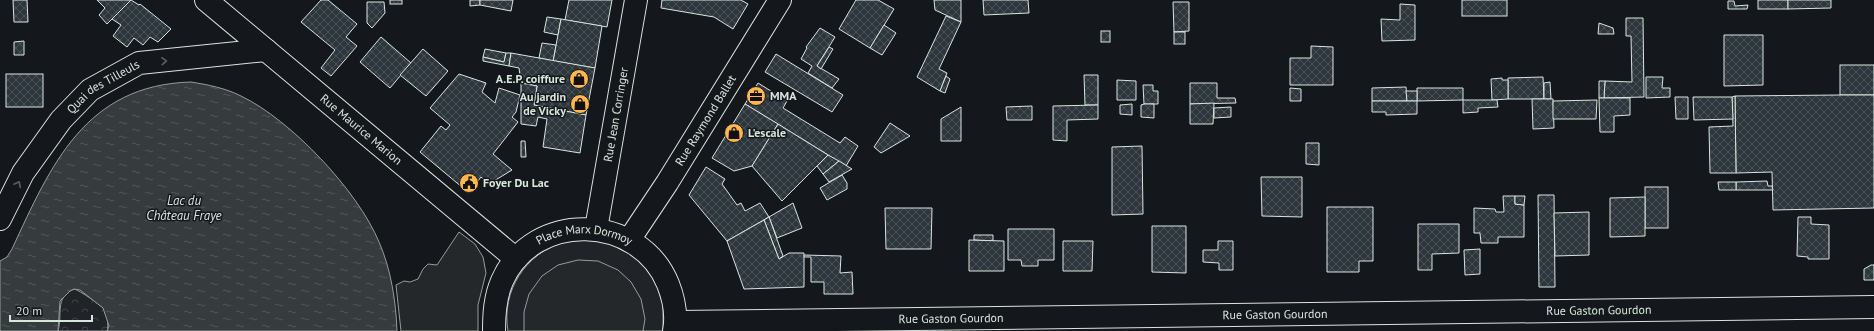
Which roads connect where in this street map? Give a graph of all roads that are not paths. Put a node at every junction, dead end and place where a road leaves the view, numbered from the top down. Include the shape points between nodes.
1 (206, 0) edge
2 (636, 0) edge
3 (780, 0) edge
4 (266, 50) junction
5 (0, 219) edge
6 (596, 229) junction
7 (629, 240) junction
8 (516, 259) junction
9 (1874, 307) edge
10 (675, 326) edge
11 (494, 331) edge

1 - 4 street, Rue Maurice Marion
2 - 6 street, Rue Jean Corringer
3 - 7 street, Rue Raymond Ballet
5 -> 4 street, Quai des Tilleuls via 23,173 61,120 90,90 139,63
4 - 8 street, Rue Maurice Marion
6 - 7 street, Place Marx Dormoy
6 - 8 street, Place Marx Dormoy via 567,230 539,240
7 - 10 street, Place Marx Dormoy via 649,254 664,274 673,297
8 - 11 street, Place Marx Dormoy via 502,280 494,308
9 - 10 street, Rue Gaston Gourdon

